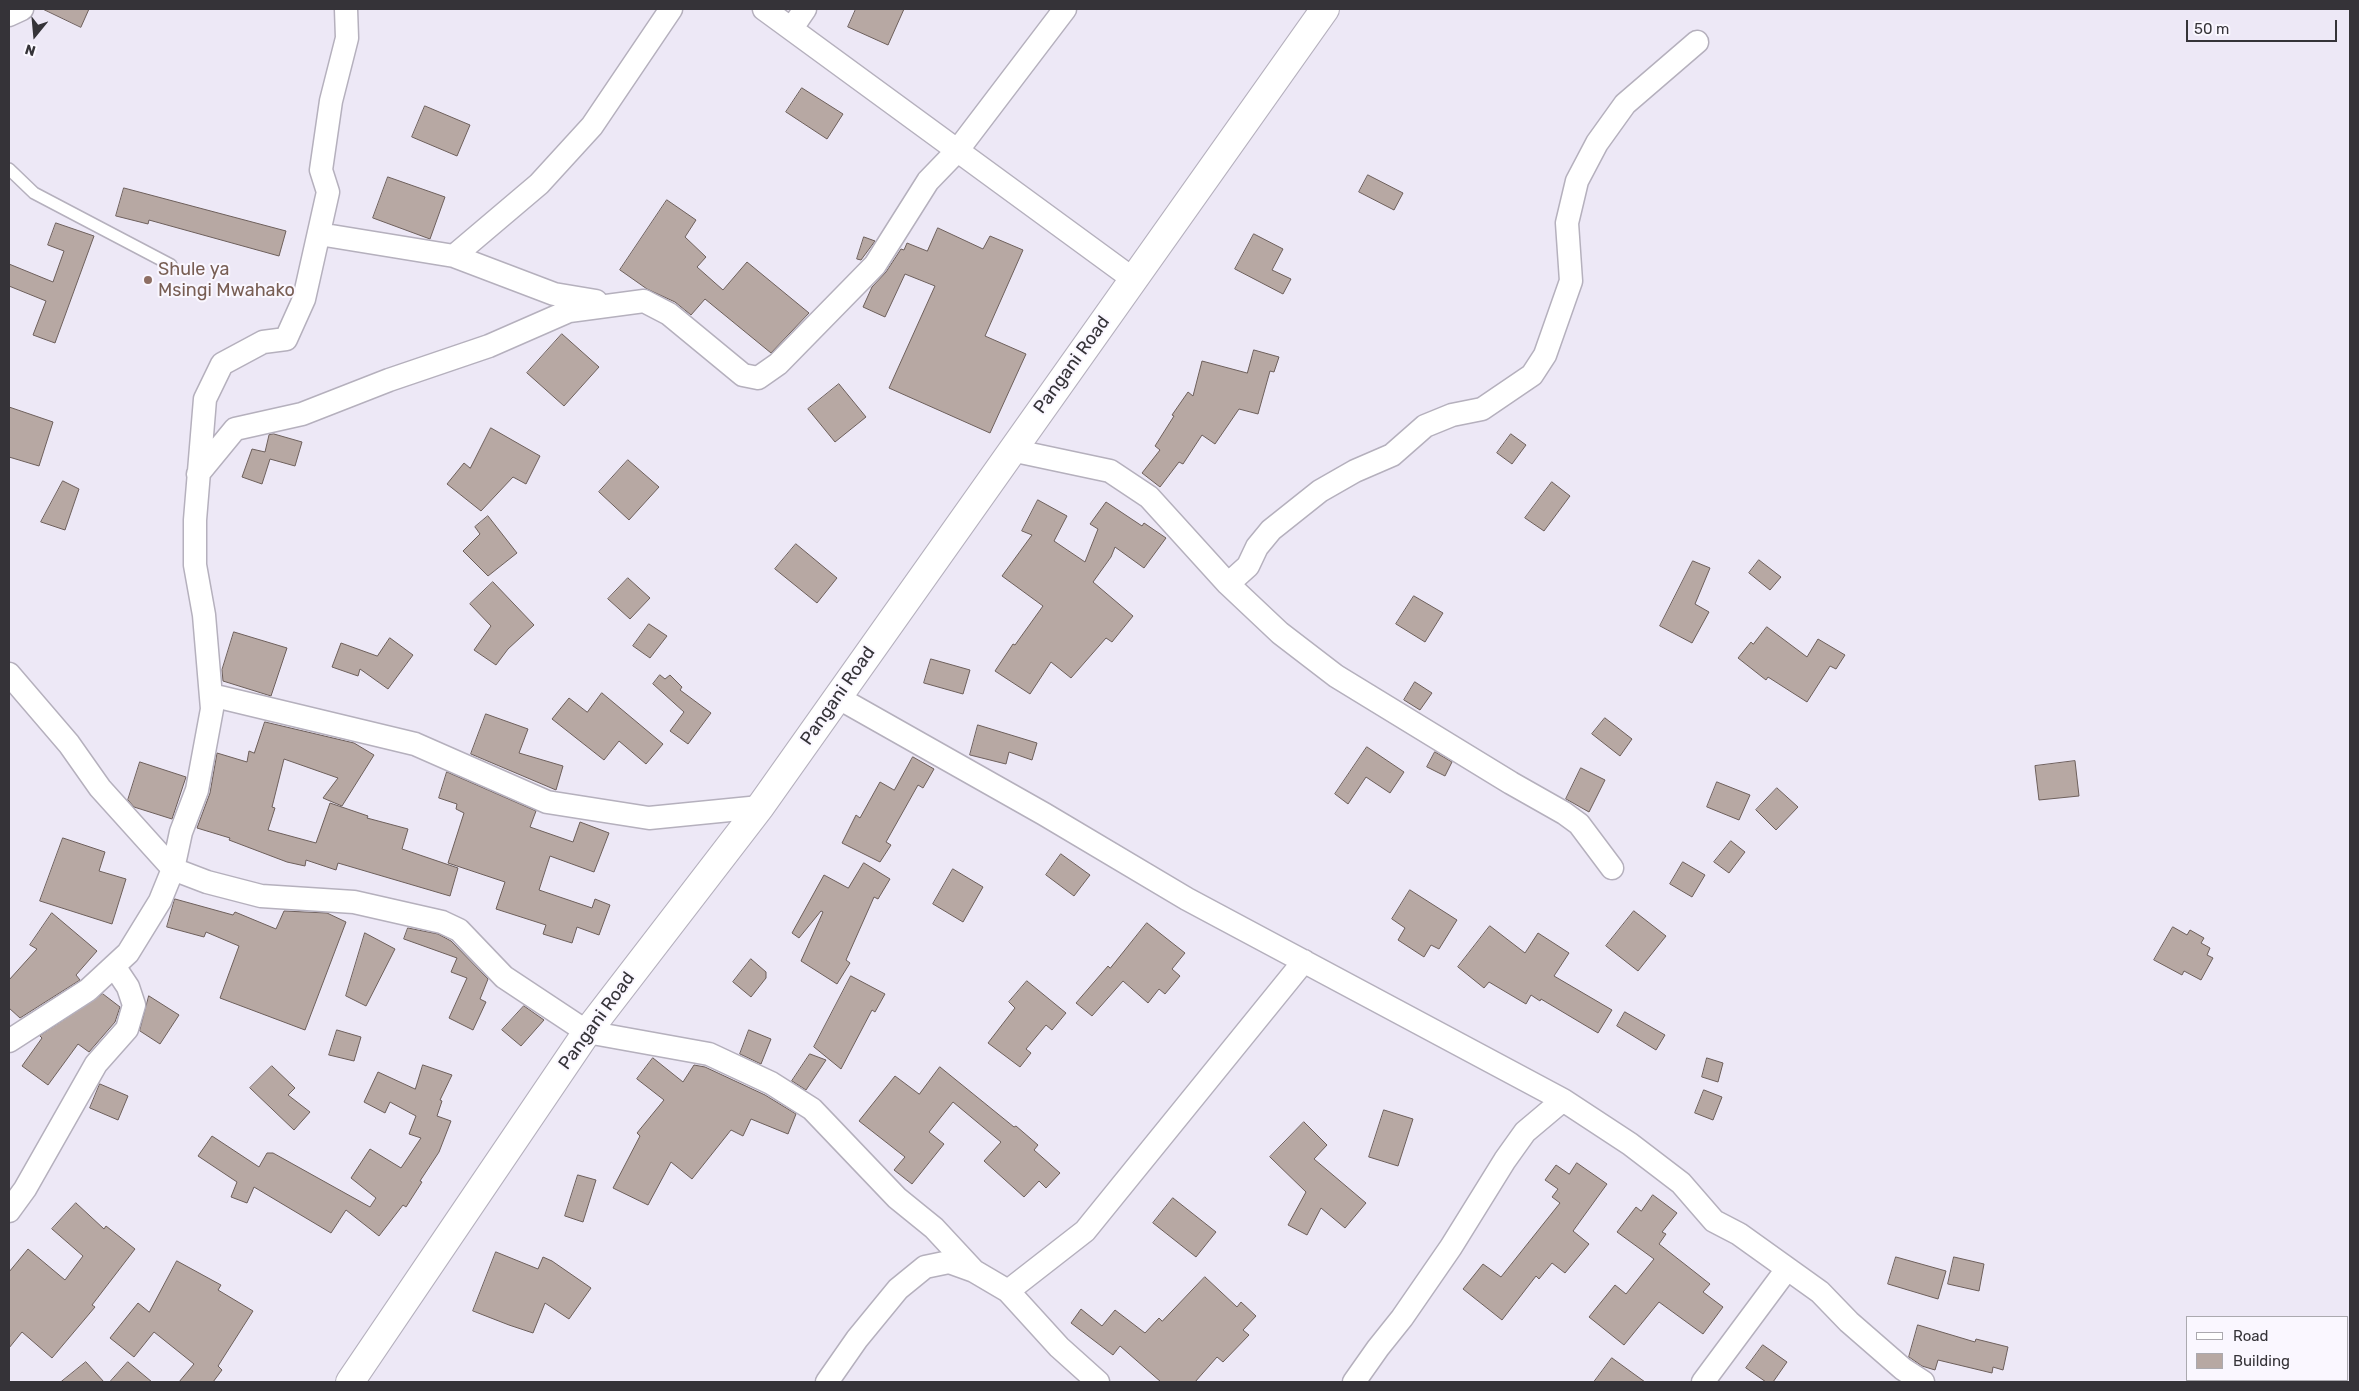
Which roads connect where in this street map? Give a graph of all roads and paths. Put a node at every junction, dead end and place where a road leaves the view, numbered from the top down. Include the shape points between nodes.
1 (22, 9) edge
2 (346, 9) edge
3 (671, 9) edge
4 (764, 9) edge
5 (805, 9) edge
6 (1064, 9) edge
7 (1325, 9) edge
8 (9, 15) edge
9 (792, 28) junction
10 (1697, 42) dead end
11 (957, 151) junction
12 (9, 169) edge
13 (319, 234) junction
14 (454, 256) junction
15 (170, 265) dead end
16 (1133, 280) junction
17 (612, 304) junction
18 (1012, 450) junction
19 (198, 474) junction
20 (1228, 584) junction
21 (9, 674) edge
22 (211, 695) junction
23 (837, 697) junction
24 (760, 807) junction
25 (1612, 868) dead end
26 (173, 869) junction
27 (1304, 961) junction
28 (114, 966) junction
29 (587, 1032) junction
30 (9, 1041) edge
31 (1564, 1100) junction
32 (9, 1211) edge
33 (1787, 1269) junction
34 (974, 1271) junction
35 (1008, 1290) junction
36 (350, 1382) edge
37 (827, 1382) edge
38 (1098, 1382) edge
39 (1354, 1382) edge
40 (1702, 1382) edge
41 (1923, 1382) edge

1 - 8 street
2 - 13 street via 347,38 331,101 321,170 328,192
3 - 14 street via 592,126 539,184
4 - 9 street
5 - 9 street
6 - 11 street
7 - 16 main road, Pangani Road
9 - 11 street
10 - 20 street via 1624,104 1597,143 1577,181 1567,223 1571,281 1544,355 1532,375 1482,408 1425,426 1392,455 1320,491 1271,530 1257,547 1248,566
11 - 16 street
11 - 17 street via 928,181 875,265 778,364 758,378 743,375 669,314 644,301
12 - 15 lane via 34,193
13 - 14 street
13 - 19 street via 304,299 286,339 263,342 222,364 205,399
14 - 17 street via 554,294
16 - 18 main road, Pangani Road
17 - 19 street via 569,311 489,346 302,414 235,429
18 - 20 street via 1110,471 1149,497
18 - 23 main road, Pangani Road
19 - 22 street via 195,565 204,615
20 - 25 street via 1280,634 1336,676 1579,824
21 - 26 street via 70,744 100,788
22 - 24 street via 415,744 547,802 648,818
22 - 26 street via 212,709 197,790
23 - 24 main road, Pangani Road
23 - 27 street via 1187,899
24 - 29 main road, Pangani Road
26 - 28 street via 145,926 128,953
26 - 29 street via 261,896 354,902 442,922 459,930 504,977
27 - 31 street
27 - 35 street via 1085,1231
28 - 30 street via 88,990
28 - 32 street via 128,987 134,1005 127,1029 96,1064 25,1189
29 - 34 street via 709,1054 771,1083 812,1110 897,1198 934,1228
29 - 36 main road, Pangani Road
31 - 33 street via 1681,1183 1714,1221 1739,1234
31 - 39 street via 1525,1132 1451,1247
33 - 40 street
33 - 41 street via 1820,1292 1849,1322
34 - 35 street
34 - 37 street via 949,1262 925,1267 898,1290 857,1338
35 - 38 street via 1058,1347

